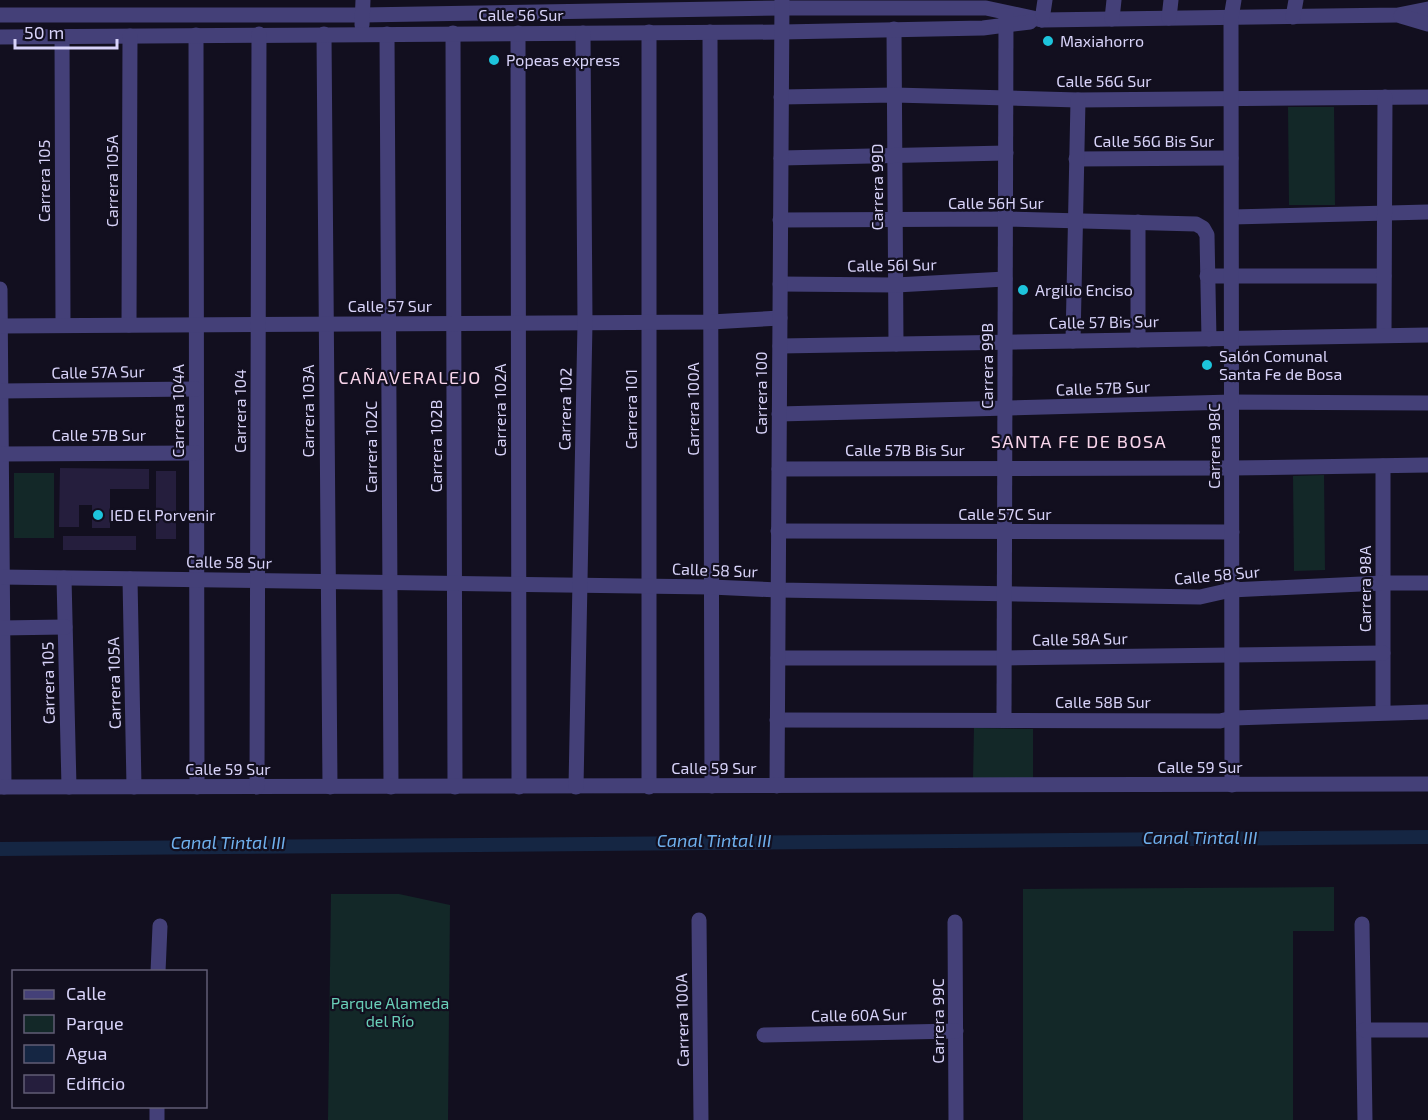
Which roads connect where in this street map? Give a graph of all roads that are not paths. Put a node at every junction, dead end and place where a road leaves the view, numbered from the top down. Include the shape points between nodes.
1 (1045, 0) edge
2 (1114, 0) edge
3 (1171, 0) edge
4 (1234, 0) edge
5 (1296, 0) edge
6 (1364, 0) edge
7 (782, 4) edge
8 (987, 4) edge
9 (363, 7) edge
10 (1428, 9) edge
11 (0, 15) edge
12 (1398, 15) junction
13 (1361, 16) junction
14 (1293, 17) junction
15 (1168, 18) junction
16 (1231, 18) junction
17 (1006, 19) junction
18 (1112, 19) junction
19 (1042, 20) junction
20 (1428, 24) edge
21 (983, 28) junction
22 (894, 29) junction
23 (649, 32) junction
24 (710, 32) junction
25 (782, 32) junction
26 (453, 33) junction
27 (518, 33) junction
28 (583, 33) junction
29 (259, 34) junction
30 (324, 34) junction
31 (361, 34) junction
32 (387, 34) junction
33 (196, 35) junction
34 (130, 36) junction
35 (62, 37) junction
36 (0, 38) edge
37 (894, 95) junction
38 (781, 97) junction
39 (1385, 97) junction
40 (1428, 97) edge
41 (1231, 98) junction
42 (1006, 99) junction
43 (1078, 100) junction
44 (1006, 153) junction
45 (895, 155) junction
46 (781, 158) junction
47 (1231, 158) junction
48 (1076, 159) junction
49 (1384, 212) junction
50 (1428, 212) edge
51 (1232, 217) junction
52 (1005, 219) junction
53 (780, 220) junction
54 (895, 221) junction
55 (1074, 222) junction
56 (1138, 222) junction
57 (1232, 274) junction
58 (1207, 276) junction
59 (1384, 276) junction
60 (1005, 279) junction
61 (780, 284) junction
62 (896, 285) junction
63 (0, 288) edge
64 (780, 318) junction
65 (649, 322) junction
66 (711, 322) junction
67 (453, 323) junction
68 (518, 323) junction
69 (585, 323) junction
70 (258, 324) junction
71 (326, 324) junction
72 (388, 324) junction
73 (129, 325) junction
74 (196, 325) junction
75 (0, 326) edge
76 (63, 326) junction
77 (1384, 335) junction
78 (1428, 335) edge
79 (1232, 338) junction
80 (1209, 339) junction
81 (1138, 340) junction
82 (1073, 341) junction
83 (1005, 342) junction
84 (896, 344) junction
85 (780, 346) junction
86 (196, 389) junction
87 (1, 391) edge
88 (1232, 402) junction
89 (1428, 403) edge
90 (1005, 410) junction
91 (779, 414) junction
92 (196, 453) junction
93 (2, 454) junction
94 (1428, 465) edge
95 (1383, 466) junction
96 (1005, 468) junction
97 (1232, 468) junction
98 (779, 469) junction
99 (778, 531) junction
100 (1004, 532) junction
101 (1232, 532) junction
102 (1, 577) edge
103 (64, 578) junction
104 (130, 579) junction
105 (196, 580) junction
106 (258, 580) junction
107 (328, 581) junction
108 (390, 582) junction
109 (454, 583) junction
110 (1383, 583) junction
111 (519, 584) junction
112 (1428, 584) edge
113 (580, 585) junction
114 (649, 586) junction
115 (711, 586) junction
116 (778, 590) junction
117 (1231, 590) junction
118 (1004, 595) junction
119 (65, 627) junction
120 (2, 628) edge
121 (1383, 653) junction
122 (1233, 654) junction
123 (778, 658) junction
124 (1004, 658) junction
125 (1383, 712) junction
126 (1428, 712) edge
127 (1233, 718) junction
128 (777, 720) junction
129 (1004, 720) junction
130 (1428, 784) edge
131 (1232, 785) junction
132 (712, 786) junction
133 (777, 786) junction
134 (2, 787) edge
135 (69, 787) junction
136 (134, 787) junction
137 (197, 787) junction
138 (257, 787) junction
139 (330, 787) junction
140 (391, 787) junction
141 (455, 787) junction
142 (519, 787) junction
143 (576, 787) junction
144 (649, 787) junction
145 (699, 920) dead end
146 (955, 922) dead end
147 (1362, 924) dead end
148 (160, 926) dead end
149 (158, 970) edge
150 (1364, 1030) junction
151 (1428, 1030) edge
152 (956, 1031) junction
153 (764, 1035) dead end
154 (701, 1120) edge
155 (956, 1120) edge
156 (1365, 1120) edge

1 - 19 street
2 - 18 street
3 - 15 street
4 - 16 street, Carrera 98C
5 - 14 street
6 - 13 street
7 - 8 street, Calle 56 Sur
7 - 9 street, Calle 56 Sur
7 - 25 street, Carrera 100
8 - 17 street, Calle 56 Sur
8 - 21 street
9 - 11 street, Calle 56 Sur
9 - 31 street
10 - 12 street
12 - 13 street, Calle 56 Sur
12 - 20 street
13 - 14 street, Calle 56 Sur
14 - 16 street, Calle 56 Sur
15 - 16 street, Calle 56 Sur
15 - 18 street, Calle 56 Sur
16 - 41 street, Carrera 98C
17 - 19 street, Calle 56 Sur
17 - 21 street, Calle 56 Sur
17 - 42 street, Carrera 99B
18 - 19 street, Calle 56 Sur
21 - 22 street, Calle 56 Sur
22 - 25 street, Calle 56 Sur
22 - 37 street, Carrera 99D
23 - 24 street, Calle 56 Sur
23 - 28 street, Calle 56 Sur
23 - 65 street, Carrera 101
24 - 25 street, Calle 56 Sur
24 - 66 street, Carrera 100A
25 - 38 street, Carrera 100
26 - 27 street, Calle 56 Sur
26 - 32 street, Calle 56 Sur
26 - 67 street, Carrera 102B
27 - 28 street, Calle 56 Sur
27 - 68 street, Carrera 102A
28 - 69 street, Carrera 102
29 - 30 street, Calle 56 Sur
29 - 33 street, Calle 56 Sur
29 - 70 street, Carrera 104
30 - 31 street, Calle 56 Sur
30 - 71 street, Carrera 103A
31 - 32 street, Calle 56 Sur
32 - 72 street, Carrera 102C
33 - 34 street, Calle 56 Sur
33 - 74 street, Carrera 104A
34 - 35 street, Calle 56 Sur
34 - 73 street, Carrera 105A
35 - 36 street, Calle 56 Sur
35 - 76 street, Carrera 105
37 - 38 street, Calle 56G Sur
37 - 42 street, Calle 56G Sur
37 - 45 street, Carrera 99D
38 - 46 street, Carrera 100
39 - 40 street, Calle 56G Sur
39 - 41 street, Calle 56G Sur
39 - 49 street
41 - 43 street, Calle 56G Sur
41 - 47 street, Carrera 98C
42 - 43 street, Calle 56G Sur
42 - 44 street, Carrera 99B
43 - 48 street
44 - 45 street
44 - 52 street, Carrera 99B
45 - 46 street
45 - 54 street, Carrera 99D
46 - 53 street, Carrera 100
47 - 48 street, Calle 56G Bis Sur
47 - 51 street, Carrera 98C
48 - 55 street
49 - 50 street
49 - 51 street
49 - 59 street
51 - 57 street, Carrera 98C
52 - 54 street, Calle 56H Sur
52 - 55 street, Calle 56H Sur
52 - 60 street, Carrera 99B
53 - 54 street, Calle 56H Sur
53 - 61 street, Carrera 100
54 - 62 street, Carrera 99D
55 - 56 street, Calle 56H Sur
55 - 82 street
56 - 58 street, Calle 56H Sur via 1196,224 1203,228 1207,235
56 - 81 street
57 - 58 street
57 - 59 street
57 - 79 street, Carrera 98C
58 - 80 street
59 - 77 street
60 - 62 street, Calle 56I Sur
60 - 83 street, Carrera 99B
61 - 62 street, Calle 56I Sur
61 - 64 street, Carrera 100
62 - 84 street, Carrera 99D
63 - 75 street
64 - 66 street, Calle 57 Sur
64 - 85 street, Carrera 100
65 - 66 street, Calle 57 Sur
65 - 69 street, Calle 57 Sur
65 - 114 street, Carrera 101
66 - 115 street, Carrera 100A
67 - 68 street, Calle 57 Sur
67 - 72 street, Calle 57 Sur
67 - 109 street, Carrera 102B
68 - 69 street, Calle 57 Sur
68 - 111 street, Carrera 102A
69 - 113 street, Carrera 102
70 - 71 street, Calle 57 Sur
70 - 74 street, Calle 57 Sur
70 - 106 street, Carrera 104
71 - 72 street, Calle 57 Sur
71 - 107 street, Carrera 103A
72 - 108 street, Carrera 102C
73 - 74 street, Calle 57 Sur
73 - 76 street, Calle 57 Sur
74 - 86 street, Carrera 104A
75 - 76 street, Calle 57 Sur
75 - 87 street
77 - 78 street, Calle 57 Bis Sur
77 - 79 street, Calle 57 Bis Sur
79 - 80 street, Calle 57 Bis Sur
79 - 88 street, Carrera 98C
80 - 81 street, Calle 57 Bis Sur
81 - 82 street, Calle 57 Bis Sur
82 - 83 street, Calle 57 Bis Sur
83 - 84 street, Calle 57 Bis Sur
83 - 90 street, Carrera 99B
84 - 85 street, Calle 57 Bis Sur
85 - 91 street, Carrera 100
86 - 87 street, Calle 57A Sur
86 - 92 street, Carrera 104A
87 - 93 street
88 - 89 street, Calle 57B Sur
88 - 90 street, Calle 57B Sur
88 - 97 street, Carrera 98C
90 - 91 street, Calle 57B Sur
90 - 96 street, Carrera 99B
91 - 98 street, Carrera 100
92 - 93 street, Calle 57B Sur
92 - 105 street, Carrera 104A
93 - 102 street
94 - 95 street, Calle 57B Bis Sur
95 - 97 street, Calle 57B Bis Sur
95 - 110 street, Carrera 98A
96 - 97 street, Calle 57B Bis Sur
96 - 98 street, Calle 57B Bis Sur
96 - 100 street, Carrera 99B
97 - 101 street, Carrera 98C
98 - 99 street, Carrera 100
99 - 100 street, Calle 57C Sur
99 - 116 street, Carrera 100
100 - 101 street, Calle 57C Sur
100 - 118 street, Carrera 99B
101 - 117 street, Carrera 98C
102 - 103 street, Calle 58 Sur
102 - 120 street
103 - 104 street, Calle 58 Sur
103 - 119 street, Carrera 105
104 - 105 street, Calle 58 Sur
104 - 136 street, Carrera 105A
105 - 106 street, Calle 58 Sur
105 - 137 street, Carrera 104A
106 - 107 street, Calle 58 Sur
106 - 138 street, Carrera 104
107 - 108 street, Calle 58 Sur
107 - 139 street, Carrera 103A
108 - 109 street, Calle 58 Sur
108 - 140 street, Carrera 102C
109 - 111 street, Calle 58 Sur
109 - 141 street, Carrera 102B
110 - 112 street, Calle 58 Sur
110 - 117 street, Calle 58 Sur
110 - 121 street, Carrera 98A
111 - 113 street, Calle 58 Sur
111 - 142 street, Carrera 102A
113 - 114 street, Calle 58 Sur
113 - 143 street, Carrera 102
114 - 115 street, Calle 58 Sur
114 - 144 street, Carrera 101
115 - 116 street, Calle 58 Sur
115 - 132 street, Carrera 100A
116 - 118 street, Calle 58 Sur
116 - 123 street, Carrera 100
117 - 118 street, Calle 58 Sur via 1200,597
117 - 122 street, Carrera 98C
118 - 124 street, Carrera 99B
119 - 120 street
119 - 135 street, Carrera 105
120 - 134 street
121 - 122 street, Calle 58A Sur
121 - 125 street, Carrera 98A
122 - 124 street, Calle 58A Sur
122 - 127 street, Carrera 98C
123 - 124 street, Calle 58A Sur
123 - 128 street, Carrera 100
124 - 129 street, Carrera 99B
125 - 126 street, Calle 58B Sur
125 - 127 street, Calle 58B Sur
127 - 129 street, Calle 58B Sur
127 - 131 street, Carrera 98C
128 - 129 street, Calle 58B Sur
128 - 133 street, Carrera 100
130 - 131 street, Calle 59 Sur
131 - 133 street, Calle 59 Sur
132 - 133 street, Calle 59 Sur
132 - 144 street, Calle 59 Sur
134 - 135 street, Calle 59 Sur
135 - 136 street, Calle 59 Sur
136 - 137 street, Calle 59 Sur
137 - 138 street, Calle 59 Sur
138 - 139 street, Calle 59 Sur
139 - 140 street, Calle 59 Sur
140 - 141 street, Calle 59 Sur
141 - 142 street, Calle 59 Sur
142 - 143 street, Calle 59 Sur
143 - 144 street, Calle 59 Sur
145 - 154 street, Carrera 100A
146 - 152 street, Carrera 99C
147 - 150 street
148 - 149 street
150 - 151 street
150 - 156 street
152 - 153 street, Calle 60A Sur
152 - 155 street, Carrera 99C

